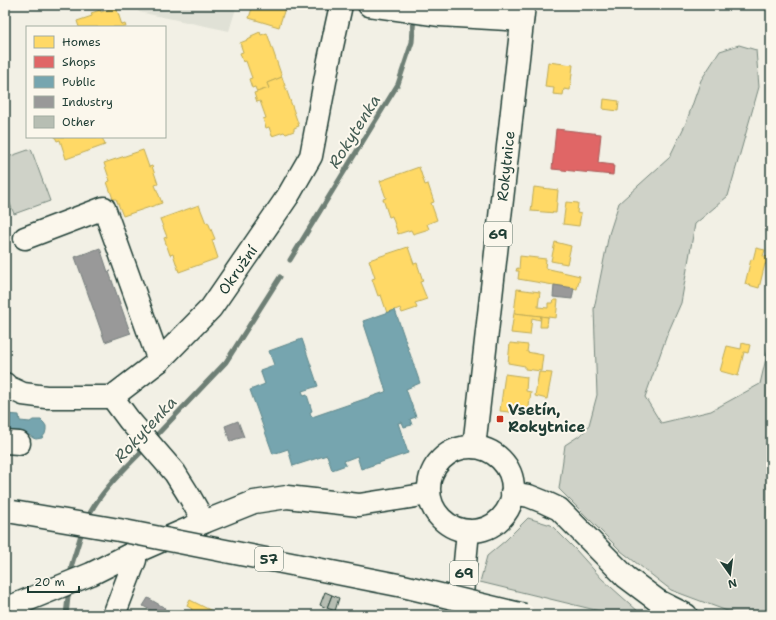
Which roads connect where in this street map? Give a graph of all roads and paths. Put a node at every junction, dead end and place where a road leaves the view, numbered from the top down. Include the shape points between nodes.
1 (341, 5) edge
2 (369, 5) edge
3 (523, 12) edge
4 (25, 238) dead end
5 (159, 361) junction
6 (5, 384) edge
7 (112, 397) junction
8 (474, 447) junction
9 (512, 493) junction
10 (429, 494) junction
11 (9, 511) edge
12 (204, 522) junction
13 (468, 530) junction
14 (133, 553) junction
15 (5, 609) edge
16 (114, 615) edge
17 (460, 615) edge
18 (525, 615) edge
19 (686, 615) edge

1 - 5 main road, Okružní via 311,156 256,244 211,308
2 - 3 main road via 440,15
3 - 8 main road, Rokytnice / 69
4 - 5 main road via 104,208
5 - 7 main road, Okružní
6 - 7 main road via 23,394 46,397
7 - 12 main road via 175,473
8 - 9 main road via 487,450 504,463 513,486
8 - 10 main road via 458,449 441,459 431,475
9 - 13 main road via 510,504 497,521 478,530
9 - 19 main road via 529,496 559,509 626,576 658,601
10 - 12 main road via 359,505 287,498 254,502
10 - 13 main road via 431,503 442,519 458,529
11 - 18 main road, 57, bridge via 403,586
12 - 14 main road
13 - 17 main road, 69
14 - 15 main road via 91,574
14 - 16 main road via 135,560

